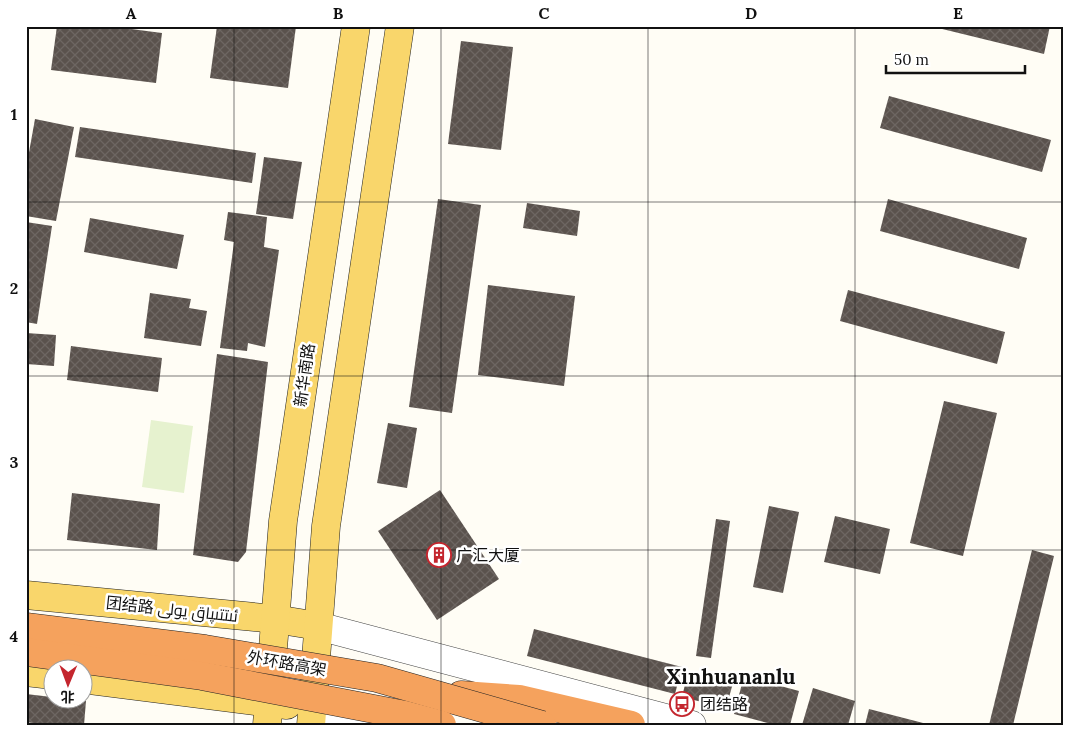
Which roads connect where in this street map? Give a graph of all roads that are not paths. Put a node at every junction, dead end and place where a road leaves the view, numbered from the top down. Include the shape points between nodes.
1 (356, 26) edge
2 (400, 26) edge
3 (336, 159) junction
4 (379, 166) junction
5 (26, 595) edge
6 (275, 619) junction
7 (318, 626) junction
8 (26, 627) edge
9 (26, 652) edge
10 (26, 672) edge
11 (42, 674) edge
12 (92, 681) edge
13 (430, 693) junction
14 (268, 713) edge
15 (311, 718) edge
16 (370, 725) edge
17 (442, 725) edge
18 (542, 725) edge
19 (631, 725) edge
20 (692, 725) edge

1 - 3 main road, 新华南路
2 - 4 main road
3 - 4 main road
3 - 6 main road, 新华南路 via 283,521
4 - 7 main road via 326,526
5 - 6 main road, 团结路 ئىتتىپاق يولى
6 - 7 main road, 团结路 ئىتتىپاق يولى
6 - 14 main road, 新华南路
7 - 15 main road
7 - 20 street
8 - 13 highway, 外环路高架, bridge via 215,651 377,678
9 - 17 highway, 外环路高架, bridge via 202,676
10 - 11 main road
12 - 14 main road
13 - 18 highway, 外环路高架, bridge
13 - 19 highway, bridge via 519,699
14 - 15 main road
15 - 16 street

